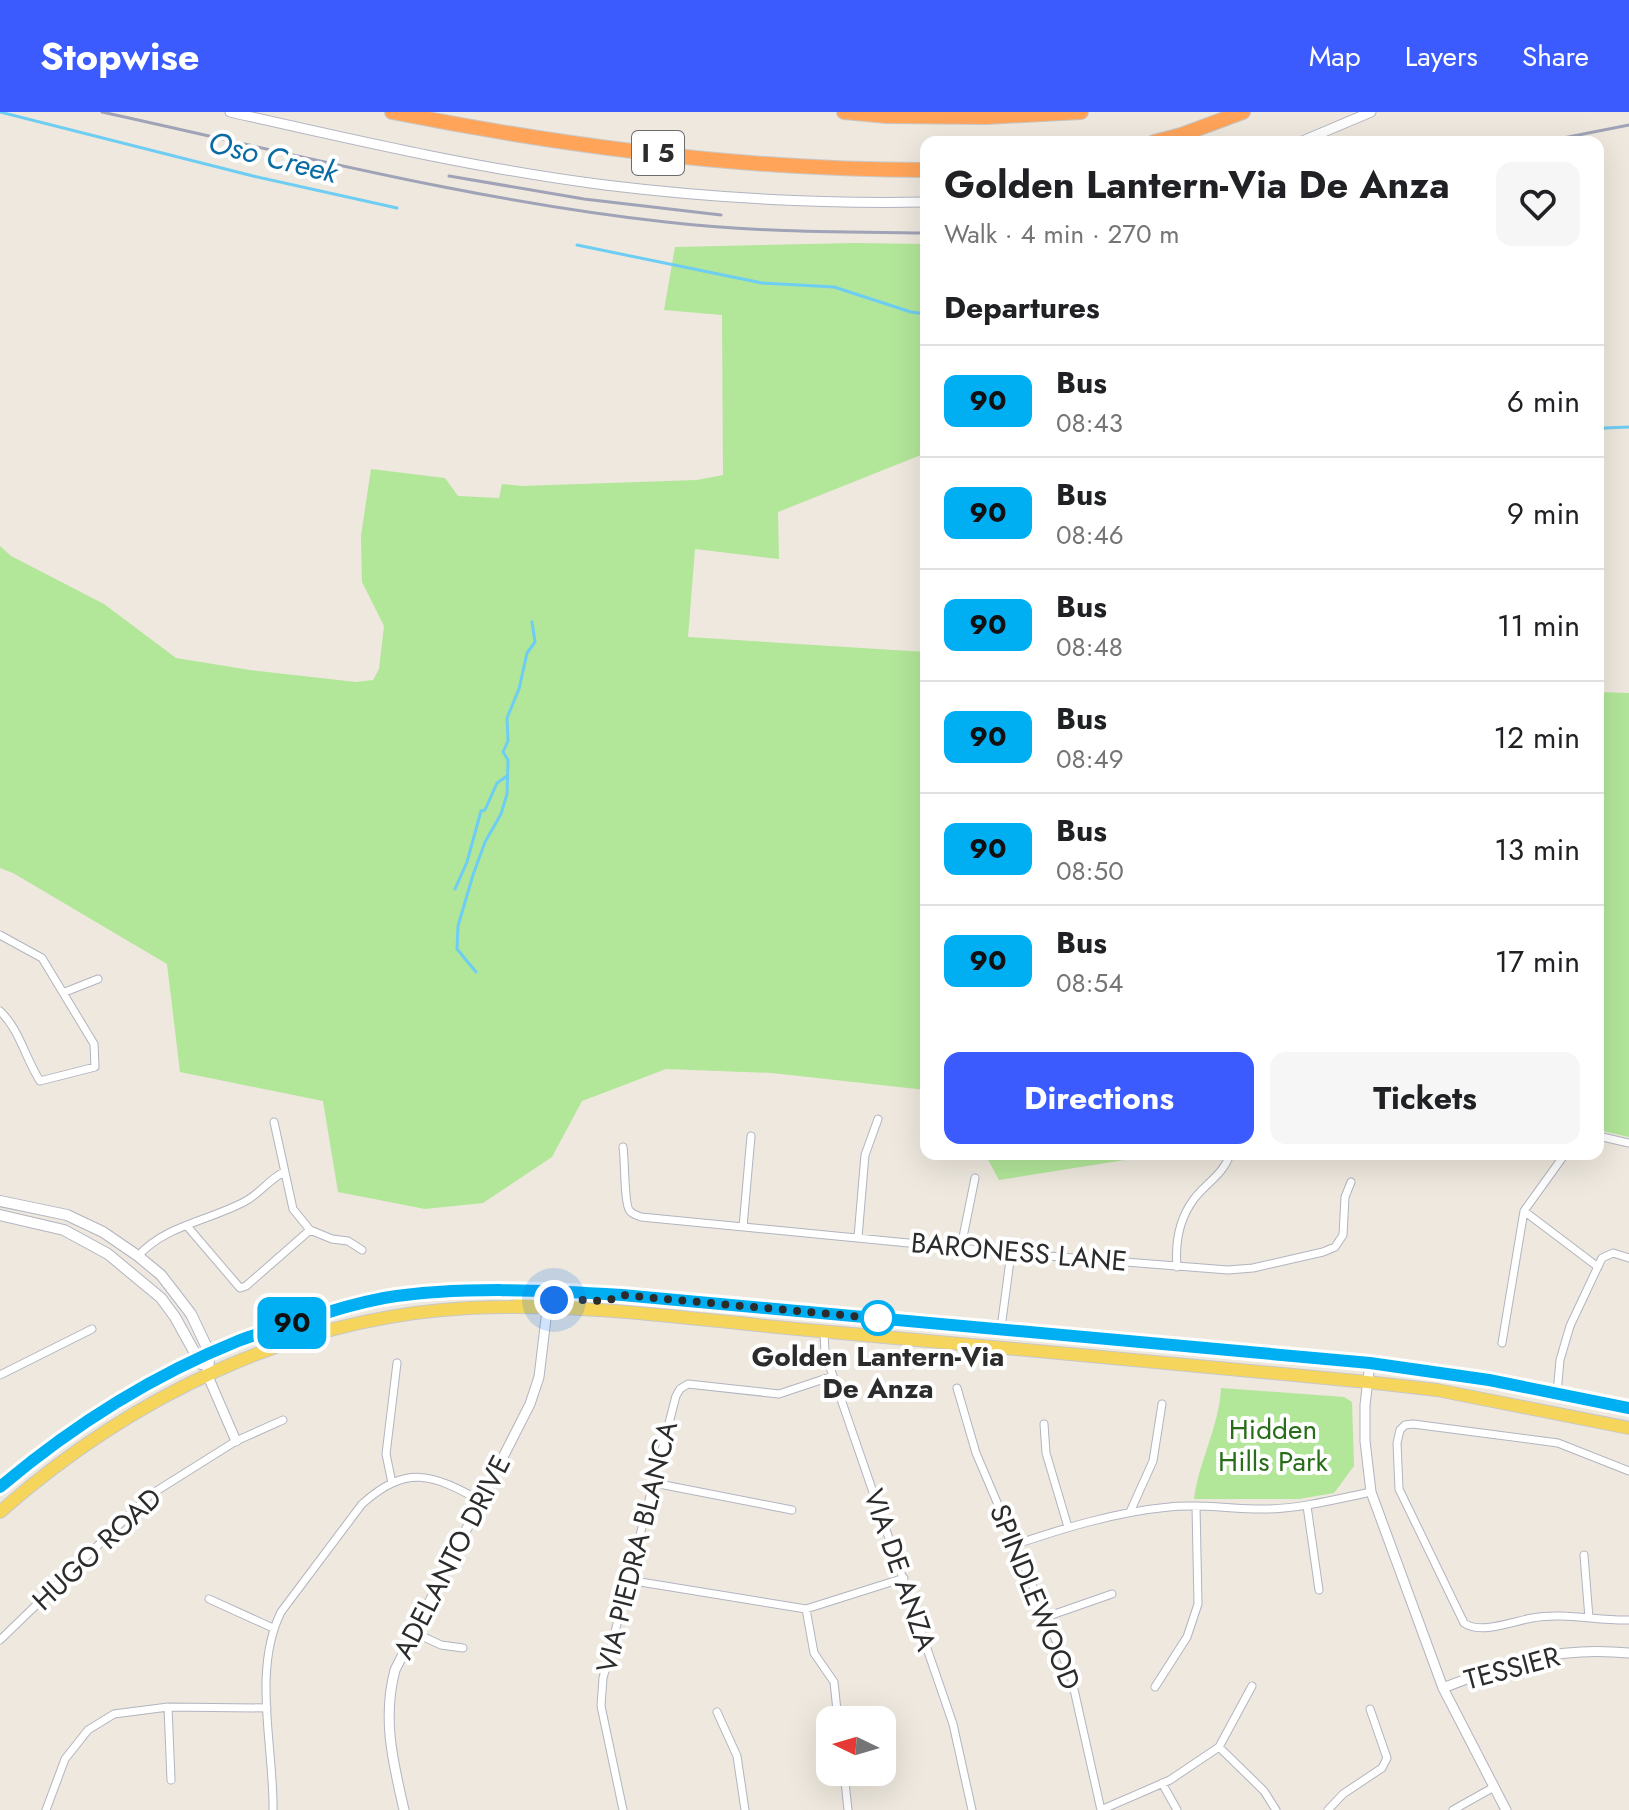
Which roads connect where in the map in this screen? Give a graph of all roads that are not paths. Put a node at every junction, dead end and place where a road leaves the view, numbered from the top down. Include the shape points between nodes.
1 (230, 112) edge
2 (392, 112) edge
3 (844, 112) edge
4 (1081, 112) edge
5 (1243, 112) edge
6 (1371, 112) edge
7 (1177, 136) edge
8 (1314, 136) edge
9 (920, 170) edge
10 (920, 202) edge
11 (0, 935) edge
12 (98, 979) dead end
13 (65, 992) junction
14 (0, 1011) edge
15 (878, 1119) dead end
16 (274, 1122) dead end
17 (751, 1136) dead end
18 (1604, 1137) edge
19 (1629, 1143) edge
20 (623, 1147) dead end
21 (1227, 1160) edge
22 (1561, 1160) edge
23 (284, 1172) junction
24 (975, 1178) dead end
25 (1351, 1182) dead end
26 (0, 1201) edge
27 (1524, 1211) junction
28 (0, 1215) edge
29 (187, 1226) junction
30 (743, 1227) junction
31 (310, 1230) junction
32 (858, 1237) junction
33 (961, 1247) junction
34 (362, 1250) dead end
35 (1011, 1253) junction
36 (138, 1256) junction
37 (1629, 1258) edge
38 (1177, 1267) junction
39 (1598, 1267) junction
40 (128, 1268) junction
41 (472, 1293) junction
42 (622, 1295) junction
43 (547, 1310) junction
44 (801, 1312) junction
45 (842, 1315) junction
46 (1001, 1328) junction
47 (92, 1329) dead end
48 (824, 1331) junction
49 (1502, 1343) dead end
50 (979, 1345) junction
51 (1027, 1350) junction
52 (204, 1357) junction
53 (397, 1363) dead end
54 (1370, 1363) junction
55 (207, 1374) junction
56 (0, 1375) edge
57 (833, 1376) junction
58 (1367, 1382) junction
59 (957, 1388) dead end
60 (1557, 1393) junction
61 (1162, 1404) dead end
62 (1629, 1408) edge
63 (283, 1420) dead end
64 (1044, 1424) dead end
65 (1629, 1428) edge
66 (236, 1441) junction
67 (1629, 1471) edge
68 (392, 1483) junction
69 (654, 1483) junction
70 (0, 1489) edge
71 (1371, 1492) junction
72 (481, 1501) junction
73 (1196, 1506) junction
74 (1307, 1506) junction
75 (5, 1508) edge
76 (792, 1510) dead end
77 (1130, 1512) junction
78 (1068, 1527) junction
79 (1014, 1545) junction
80 (1584, 1555) dead end
81 (904, 1578) junction
82 (628, 1580) junction
83 (1319, 1590) dead end
84 (1112, 1594) dead end
85 (209, 1599) dead end
86 (806, 1609) junction
87 (1046, 1617) junction
88 (1589, 1618) junction
89 (1629, 1620) edge
90 (273, 1628) junction
91 (413, 1632) junction
92 (0, 1640) edge
93 (463, 1648) dead end
94 (1629, 1653) edge
95 (1252, 1686) dead end
96 (1155, 1687) dead end
97 (1443, 1688) junction
98 (837, 1706) edge
99 (168, 1707) junction
100 (267, 1708) junction
101 (1370, 1709) dead end
102 (717, 1712) dead end
103 (1219, 1747) junction
104 (171, 1780) dead end
105 (1162, 1783) junction
106 (845, 1786) edge
107 (1494, 1787) junction
108 (46, 1810) edge
109 (273, 1810) edge
110 (404, 1810) edge
111 (623, 1810) edge
112 (745, 1810) edge
113 (848, 1810) edge
114 (972, 1810) edge
115 (1101, 1810) edge
116 (1177, 1810) edge
117 (1276, 1810) edge
118 (1328, 1810) edge
119 (1453, 1810) edge
120 (1506, 1810) edge

1 - 10 street via 387,147 604,185 784,200
2 - 9 highway, I 5 via 489,131 678,156
3 - 4 highway via 986,117
5 - 7 highway
6 - 8 street
11 - 13 street via 42,958
12 - 13 street
13 - 14 street via 94,1044 95,1067 40,1081 12,1023
15 - 32 street via 865,1155
16 - 23 street
17 - 30 street
18 - 19 street
20 - 30 street, BARONESS LANE via 626,1205 632,1213
21 - 38 street via 1184,1217 1175,1248
22 - 27 street
23 - 29 street via 243,1203
23 - 31 street via 293,1209
24 - 33 street
25 - 38 street, BARONESS LANE via 1343,1235 1329,1251 1244,1269
26 - 36 main road via 67,1215
27 - 39 street
27 - 49 street
28 - 40 main road via 64,1230
29 - 31 street via 240,1288
29 - 36 street via 151,1241
30 - 32 street, BARONESS LANE
31 - 34 street
32 - 33 street, BARONESS LANE
33 - 35 street, BARONESS LANE
35 - 38 street, BARONESS LANE
35 - 46 street
36 - 40 main road
36 - 52 main road via 161,1275 191,1314
37 - 39 street via 1613,1253
39 - 60 street via 1570,1326
40 - 52 main road via 161,1298
41 - 42 main road via 548,1290
41 - 43 main road via 532,1297
41 - 52 main road via 409,1295 347,1307 263,1332
42 - 43 main road via 601,1301 554,1300
42 - 44 main road
43 - 48 main road
43 - 55 main road via 443,1310 362,1322
43 - 72 street, ADELANTO DRIVE via 539,1377 530,1404
44 - 45 main road
44 - 48 main road via 804,1321
45 - 46 main road
45 - 48 main road
46 - 50 main road
46 - 51 main road
46 - 54 main road
47 - 56 street
48 - 50 main road
48 - 57 street, VIA DE ANZA
50 - 51 main road
51 - 58 main road
52 - 55 main road
52 - 70 main road via 121,1399
53 - 68 street via 386,1454
54 - 58 street
54 - 60 main road
55 - 66 street
55 - 75 main road via 93,1437
57 - 69 street, VIA PIEDRA BLANCA via 779,1394 688,1384 676,1396
57 - 81 street, VIA DE ANZA
58 - 65 main road via 1437,1390
58 - 71 street via 1365,1441
59 - 79 street, SPINDLEWOOD via 976,1453
60 - 62 main road
61 - 77 street via 1153,1461
63 - 66 street, HUGO ROAD
64 - 78 street via 1046,1453
66 - 92 street, HUGO ROAD via 150,1495
67 - 88 street via 1558,1443 1413,1424 1400,1430 1399,1489 1464,1623 1476,1628 1538,1617
68 - 72 street via 429,1477
68 - 90 street via 362,1504
69 - 76 street
69 - 82 street, VIA PIEDRA BLANCA
70 - 75 street
71 - 74 street
71 - 97 street
72 - 91 street, ADELANTO DRIVE
73 - 74 street
73 - 77 street
73 - 96 street via 1198,1604 1187,1637
74 - 83 street
77 - 78 street
78 - 79 street
79 - 87 street, SPINDLEWOOD
80 - 88 street
81 - 86 street
81 - 114 street, VIA DE ANZA via 953,1724
82 - 86 street
82 - 111 street, VIA PIEDRA BLANCA via 601,1706
84 - 87 street
85 - 90 street
86 - 98 street via 814,1653 834,1682
87 - 115 street, SPINDLEWOOD via 1071,1676
88 - 89 street
90 - 100 street
91 - 93 street
91 - 110 street, ADELANTO DRIVE via 395,1670 388,1710 390,1750
94 - 97 street, TESSIER via 1540,1656
95 - 103 street
97 - 107 street
99 - 100 street
99 - 104 street
99 - 108 street via 114,1714 88,1730 65,1759
100 - 109 street
101 - 118 street via 1387,1758 1382,1768
102 - 112 street via 737,1756
103 - 105 street
103 - 117 street
105 - 115 street
105 - 116 street
106 - 113 street
107 - 119 street
107 - 120 street

